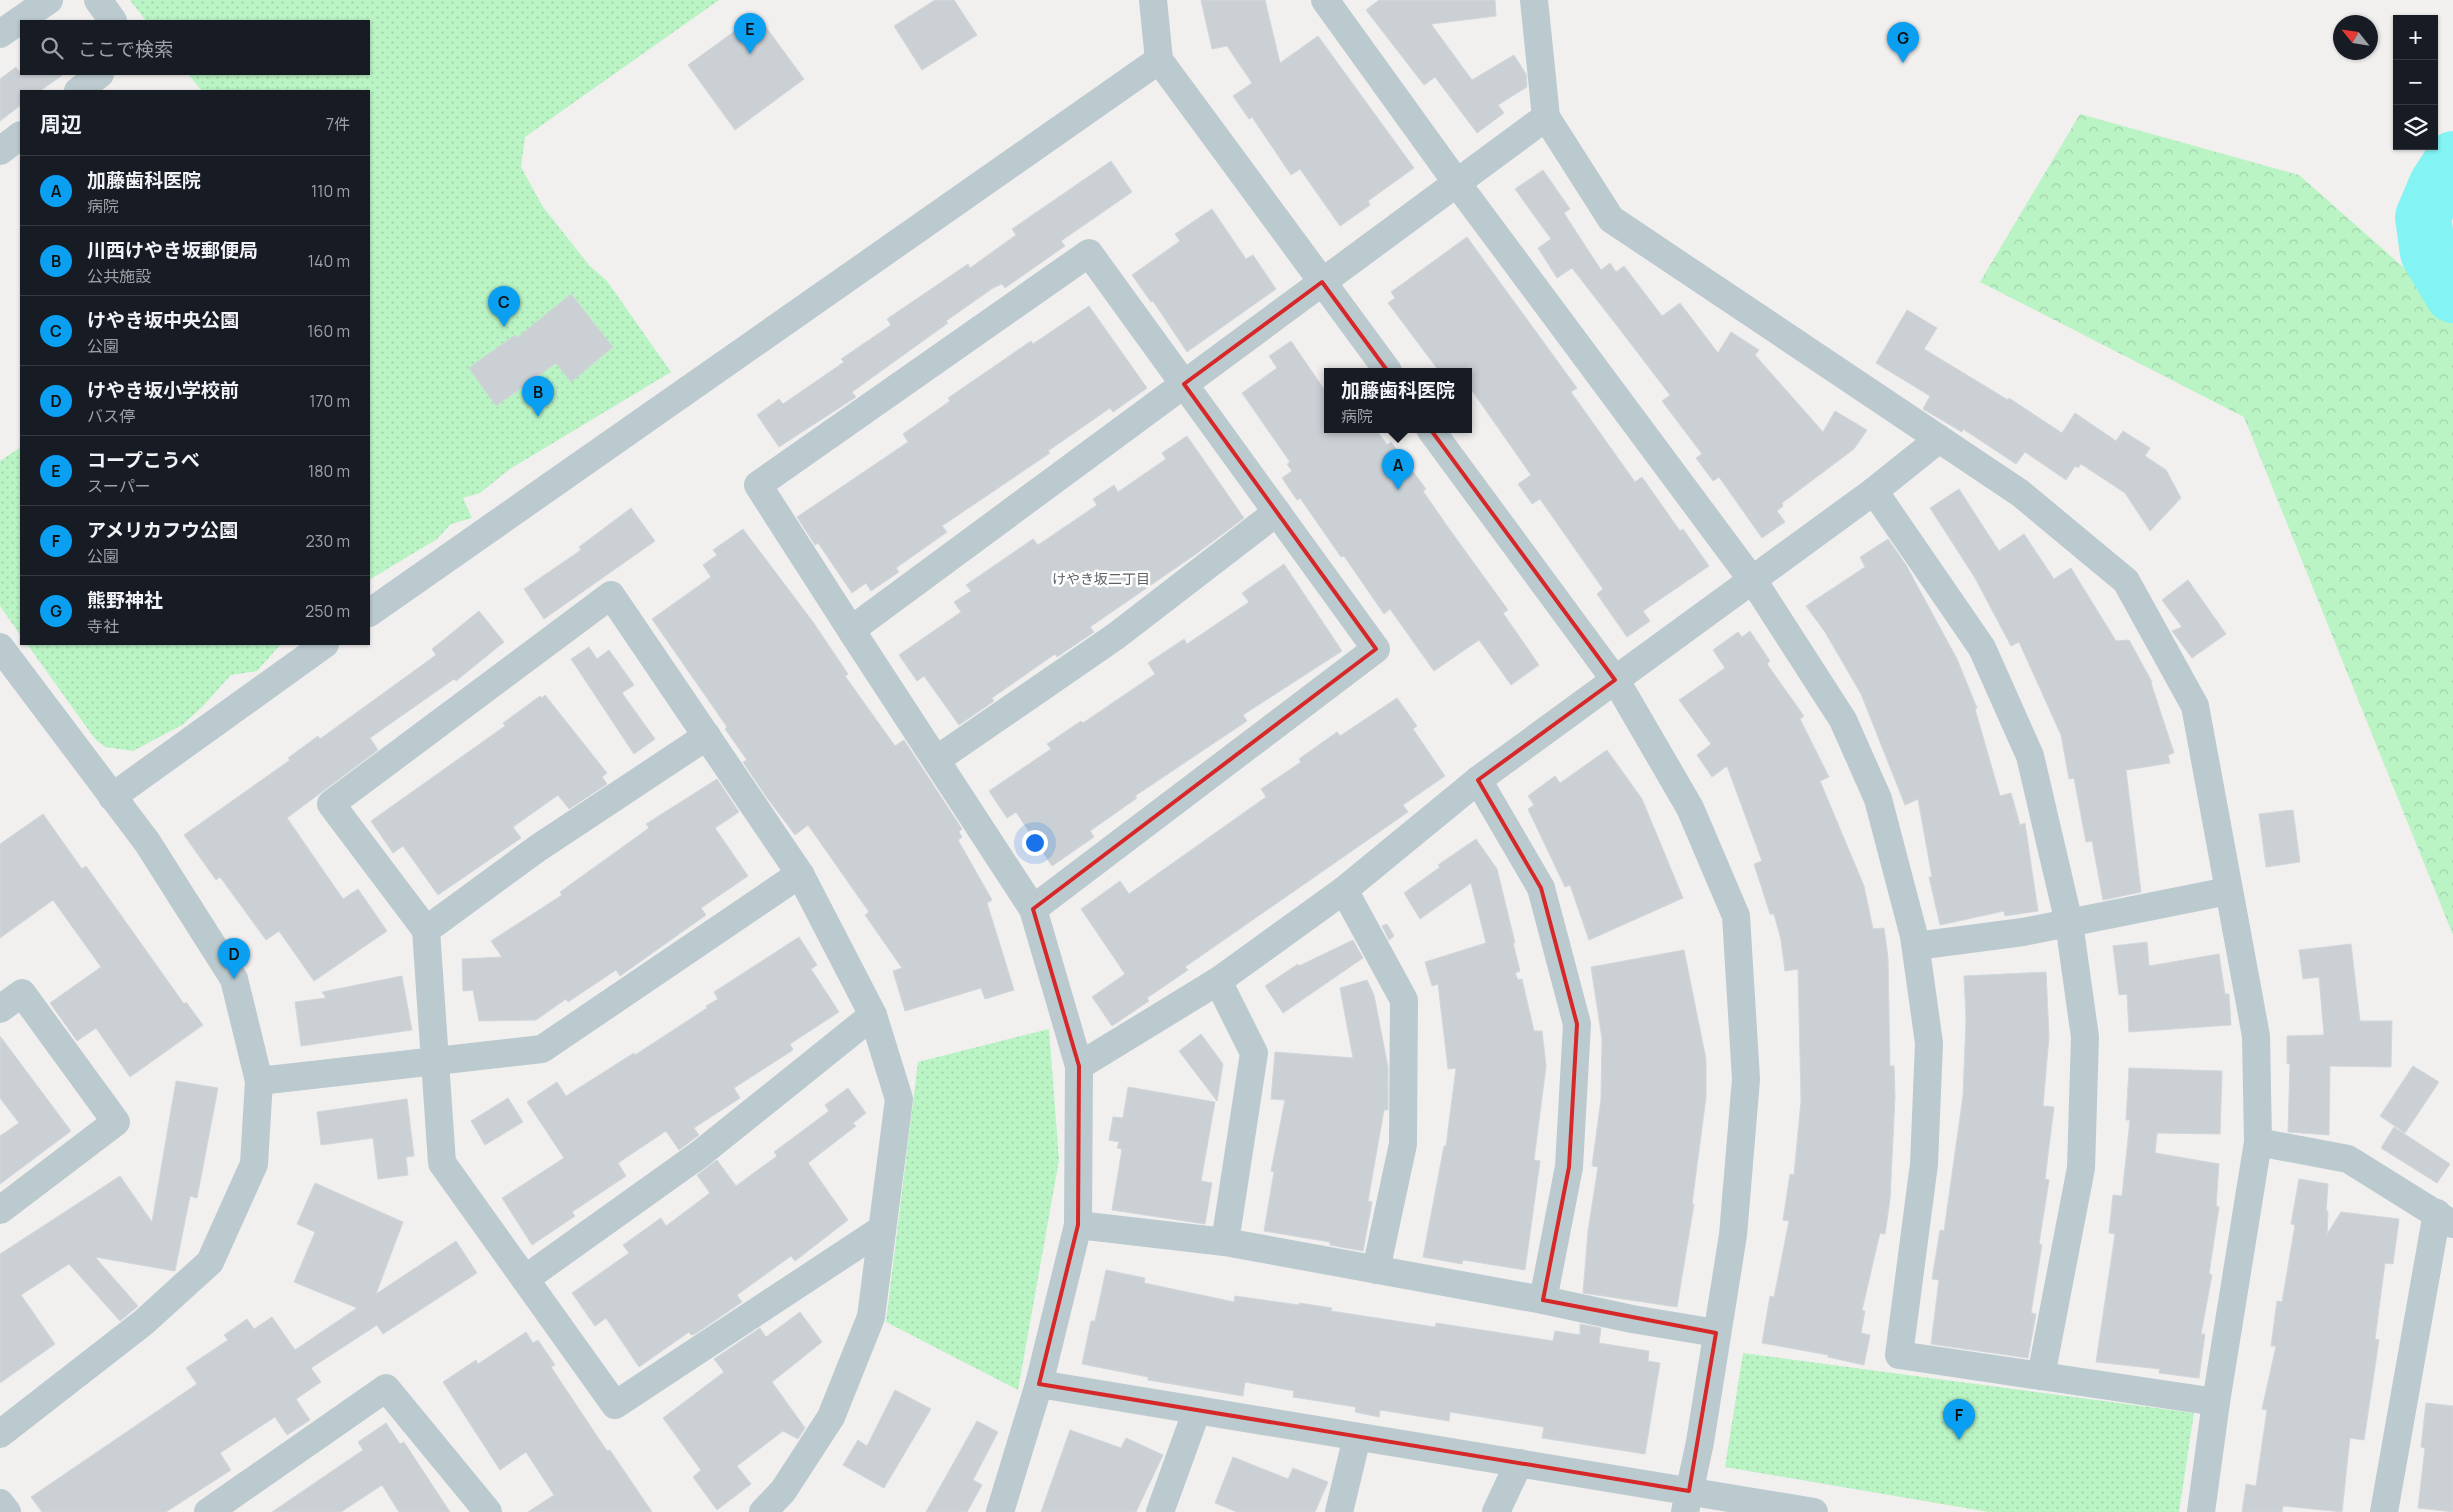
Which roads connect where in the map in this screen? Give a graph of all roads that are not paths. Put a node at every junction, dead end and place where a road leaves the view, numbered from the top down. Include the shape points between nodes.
1 (49, 0) edge
2 (98, 0) edge
3 (1153, 0) edge
4 (1325, 0) edge
5 (1534, 0) edge
6 (20, 20) edge
7 (20, 20) edge
8 (112, 20) edge
9 (0, 34) edge
10 (1159, 60) junction
11 (99, 75) edge
12 (79, 90) edge
13 (1546, 117) junction
14 (20, 136) edge
15 (0, 151) edge
16 (1458, 183) junction
17 (1322, 282) junction
18 (1386, 368) edge
19 (1184, 384) junction
20 (1433, 433) edge
21 (1939, 438) junction
22 (1874, 491) junction
23 (1277, 512) junction
24 (1752, 580) junction
25 (370, 612) edge
26 (851, 630) junction
27 (324, 645) edge
28 (0, 647) edge
29 (1615, 680) junction
30 (707, 736) junction
31 (936, 760) junction
32 (1478, 780) junction
33 (112, 797) junction
34 (800, 874) junction
35 (1344, 890) junction
36 (2228, 892) junction
37 (1033, 909) junction
38 (2069, 923) junction
39 (426, 930) junction
40 (1916, 946) junction
41 (1218, 982) junction
42 (0, 1008) edge
43 (873, 1015) junction
44 (435, 1061) junction
45 (1078, 1066) junction
46 (259, 1081) junction
47 (2258, 1142) junction
48 (0, 1210) edge
49 (2445, 1219) edge
50 (1078, 1225) junction
51 (882, 1229) junction
52 (1225, 1242) junction
53 (1376, 1270) junction
54 (525, 1278) junction
55 (1543, 1300) junction
56 (1716, 1333) junction
57 (2041, 1376) junction
58 (1039, 1384) junction
59 (2216, 1402) junction
60 (1197, 1410) junction
61 (0, 1434) edge
62 (1357, 1436) junction
63 (1519, 1463) junction
64 (1687, 1502) edge
65 (0, 1503) edge
66 (7, 1512) edge
67 (208, 1512) edge
68 (487, 1512) edge
69 (763, 1512) edge
70 (1000, 1512) edge
71 (1160, 1512) edge
72 (1339, 1512) edge
73 (1496, 1512) edge
74 (1814, 1512) edge
75 (2201, 1512) edge
76 (2384, 1512) edge

1 - 7 street
2 - 8 street
3 - 10 street
4 - 16 street
5 - 13 street
6 - 9 street
10 - 17 street
10 - 25 street
11 - 12 street
13 - 16 street
13 - 21 street via 1611,219
14 - 15 street
16 - 17 street
16 - 24 street
17 - 18 street
17 - 19 street
19 - 23 street
19 - 26 street
19 - 26 street via 1089,253 758,485
20 - 29 street
21 - 22 street
21 - 36 street via 2020,493 2126,580 2195,706
22 - 24 street
22 - 38 street via 1982,648 2030,756
23 - 31 street via 1116,636
23 - 37 street via 1376,649
24 - 29 street
24 - 40 street via 1843,720 1878,799
26 - 31 street
27 - 33 street
28 - 33 street
29 - 32 street
29 - 56 street via 1690,808 1736,916 1746,1079 1733,1235
30 - 34 street
30 - 39 street via 538,848
30 - 39 street via 611,595 331,804
31 - 37 street
32 - 35 street
32 - 55 street via 1541,888 1577,1024 1569,1167
33 - 46 street via 147,842 234,979
34 - 43 street
34 - 44 street via 542,1049
35 - 41 street
35 - 53 street via 1404,1000 1403,1144
36 - 38 street
36 - 47 street via 2256,1036
37 - 45 street
38 - 40 street
38 - 57 street via 2085,1037 2081,1168
39 - 44 street
40 - 57 street via 1929,1062 1924,1164 1899,1355
41 - 45 street
41 - 52 street via 1254,1053
42 - 48 street via 22,993 116,1122
43 - 51 street via 899,1099
43 - 54 street via 700,1154
44 - 46 street
44 - 54 street via 442,1162
45 - 50 street
46 - 61 street via 254,1164 210,1262 144,1322
47 - 49 street via 2348,1159
47 - 59 street
49 - 76 street
50 - 52 street
50 - 58 street
51 - 54 street via 616,1405
51 - 69 street via 870,1316 831,1417 783,1491
52 - 53 street
53 - 55 street
55 - 56 street
56 - 64 street via 1700,1442
57 - 59 street
58 - 60 street
58 - 70 street
59 - 75 street
60 - 62 street
60 - 71 street
62 - 63 street
62 - 72 street
63 - 64 street
63 - 73 street
64 - 74 street
65 - 66 street
67 - 68 street via 386,1388

